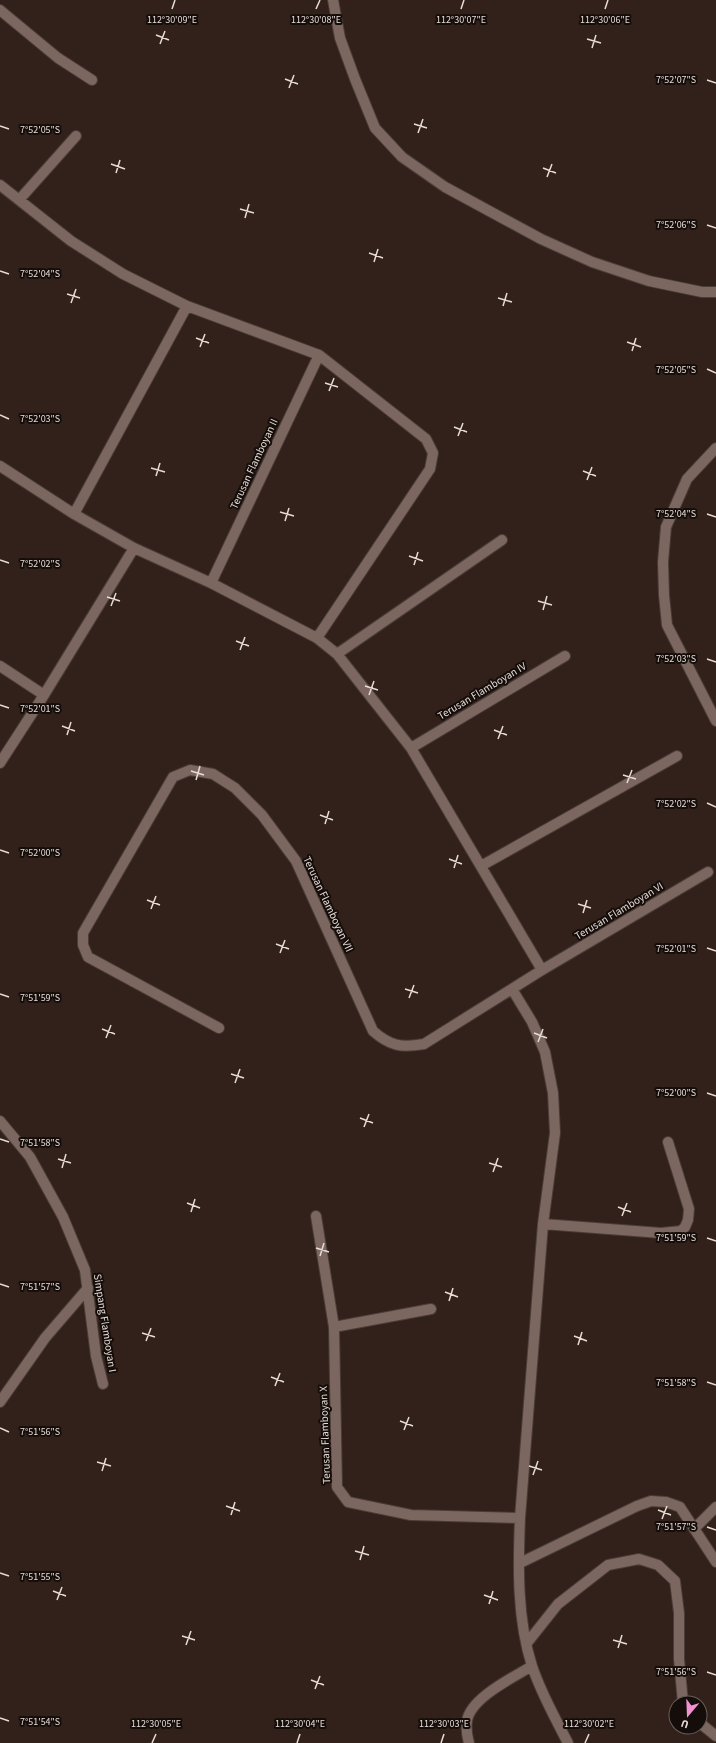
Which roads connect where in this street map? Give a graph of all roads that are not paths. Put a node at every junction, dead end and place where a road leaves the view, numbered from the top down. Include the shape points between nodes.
1 (333, 0) edge
2 (0, 10) edge
3 (92, 80) dead end
4 (76, 136) dead end
5 (0, 185) edge
6 (19, 200) junction
7 (716, 292) edge
8 (187, 306) junction
9 (319, 355) junction
10 (716, 448) edge
11 (0, 466) edge
12 (74, 514) junction
13 (502, 540) dead end
14 (134, 548) junction
15 (212, 583) junction
16 (317, 638) junction
17 (337, 654) junction
18 (565, 656) dead end
19 (0, 666) edge
20 (44, 695) junction
21 (716, 720) edge
22 (411, 748) junction
23 (677, 756) dead end
24 (0, 763) edge
25 (481, 866) junction
26 (708, 872) dead end
27 (542, 970) junction
28 (512, 989) junction
29 (219, 1028) dead end
30 (0, 1121) edge
31 (668, 1142) dead end
32 (316, 1216) dead end
33 (543, 1224) junction
34 (88, 1288) junction
35 (431, 1309) dead end
36 (334, 1327) junction
37 (102, 1384) dead end
38 (0, 1402) edge
39 (716, 1508) edge
40 (520, 1518) junction
41 (694, 1529) junction
42 (716, 1562) edge
43 (520, 1563) junction
44 (527, 1643) junction
45 (532, 1666) junction
46 (682, 1695) edge
47 (708, 1730) edge
48 (716, 1736) edge
49 (469, 1743) edge
50 (568, 1743) edge

1 - 7 street via 340,38 376,128 402,158 445,187 541,239 592,262 649,281 702,292
2 - 3 street via 58,58
4 - 6 street
5 - 6 street
6 - 8 street via 71,241 123,274
8 - 9 street
8 - 12 street
9 - 15 street, Terusan Flamboyan II
9 - 16 street via 426,439 433,452 430,468
10 - 21 street via 687,479 666,527 663,562 667,625
11 - 12 street
12 - 14 street
13 - 17 street
14 - 15 street
14 - 20 street
15 - 16 street
16 - 17 street
17 - 22 street
18 - 22 street, Terusan Flamboyan IV
19 - 20 street
20 - 24 street
22 - 25 street
23 - 25 street
25 - 27 street
26 - 27 street, Terusan Flamboyan VI
27 - 28 street, Terusan Flamboyan VII
28 - 29 street, Terusan Flamboyan VII via 424,1044 396,1046 384,1041 373,1031 296,861 262,815 235,788 213,774 190,770 173,777 83,933 83,945 88,957
28 - 33 street via 532,1022 544,1052 553,1093 555,1133
30 - 34 street, Simpang Flamboyan I via 30,1157 63,1217 85,1270
31 - 33 street via 689,1208 685,1228 681,1231 661,1233
32 - 36 street, Terusan Flamboyan X
33 - 40 street
34 - 37 street, Simpang Flamboyan I
34 - 38 street via 45,1338
35 - 36 street
36 - 40 street, Terusan Flamboyan X via 337,1487 348,1502 411,1515
39 - 41 street
40 - 43 street
41 - 42 street
41 - 43 street via 680,1507 666,1502 651,1501
43 - 44 street via 521,1612
44 - 45 street
44 - 46 street via 558,1604 608,1565 639,1559 658,1564 675,1581 679,1612
45 - 49 street via 490,1691 473,1709 467,1720
45 - 50 street via 546,1702
47 - 48 street

